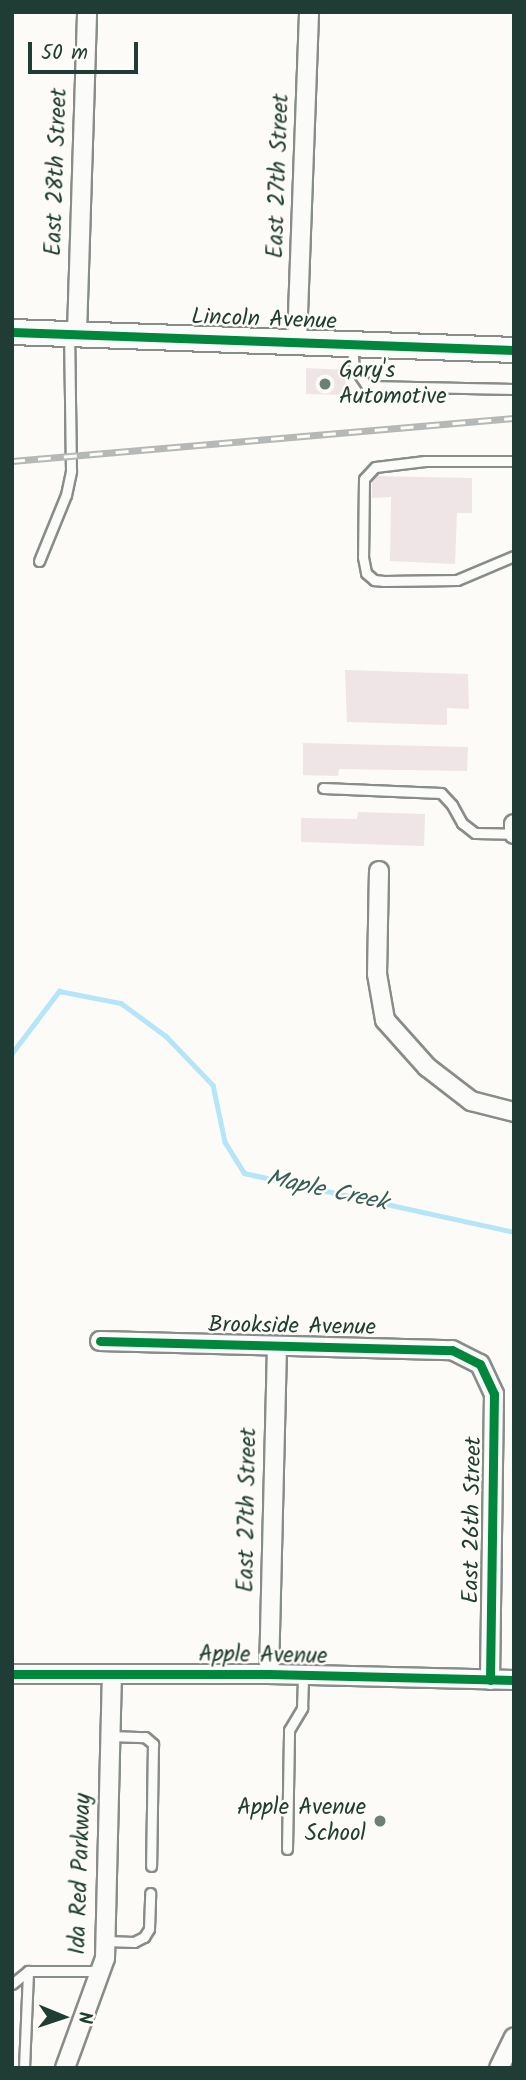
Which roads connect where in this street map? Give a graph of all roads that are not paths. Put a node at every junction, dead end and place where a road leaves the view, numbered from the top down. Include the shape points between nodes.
1 (86, 12) edge
2 (309, 12) edge
3 (12, 332) edge
4 (73, 333) junction
5 (298, 341) junction
6 (351, 343) junction
7 (514, 349) edge
8 (514, 389) edge
9 (514, 461) edge
10 (514, 556) edge
11 (39, 561) dead end
12 (323, 788) dead end
13 (514, 824) edge
14 (514, 834) edge
15 (379, 871) dead end
16 (514, 1112) edge
17 (100, 1341) dead end
18 (276, 1347) junction
19 (480, 1364) joint
20 (12, 1674) edge
21 (269, 1674) junction
22 (112, 1675) junction
23 (303, 1675) junction
24 (490, 1680) junction
25 (514, 1680) edge
26 (110, 1737) junction
27 (287, 1849) dead end
28 (151, 1866) dead end
29 (150, 1893) dead end
30 (106, 1941) junction
31 (28, 1971) junction
32 (100, 1971) junction
33 (12, 1984) edge
34 (514, 2037) edge
35 (24, 2068) edge
36 (65, 2068) edge
37 (499, 2068) edge

1 - 4 street, East 28th Street
2 - 5 street, East 27th Street
3 - 4 street, Lincoln Avenue
4 - 5 street, Lincoln Avenue
4 - 11 lane via 67,380 71,471
5 - 6 street, Lincoln Avenue
6 - 7 street, Lincoln Avenue
6 - 8 lane via 355,367 367,386
9 - 10 lane via 425,461 374,467 364,479 363,556 366,573 374,580 457,580
12 - 14 lane via 441,793 475,833
13 - 14 street
15 - 16 street via 377,974 385,1020 427,1068 471,1101
17 - 18 street, Brookside Avenue
18 - 19 street, Brookside Avenue via 452,1350
18 - 21 street, East 27th Street
19 - 24 street, East 26th Street via 494,1394
20 - 22 street, Apple Avenue
21 - 22 street, Apple Avenue
21 - 23 street, Apple Avenue
22 - 26 street, Ida Red Parkway
23 - 24 street, Apple Avenue
23 - 27 lane via 302,1708 289,1730
24 - 25 street, Apple Avenue
26 - 28 lane via 145,1737 153,1744
26 - 30 street, Ida Red Parkway
29 - 30 lane via 149,1929 144,1937 134,1942
30 - 32 street, Ida Red Parkway
31 - 32 lane
31 - 33 lane
31 - 35 lane
32 - 36 street, Ida Red Parkway
34 - 37 street

